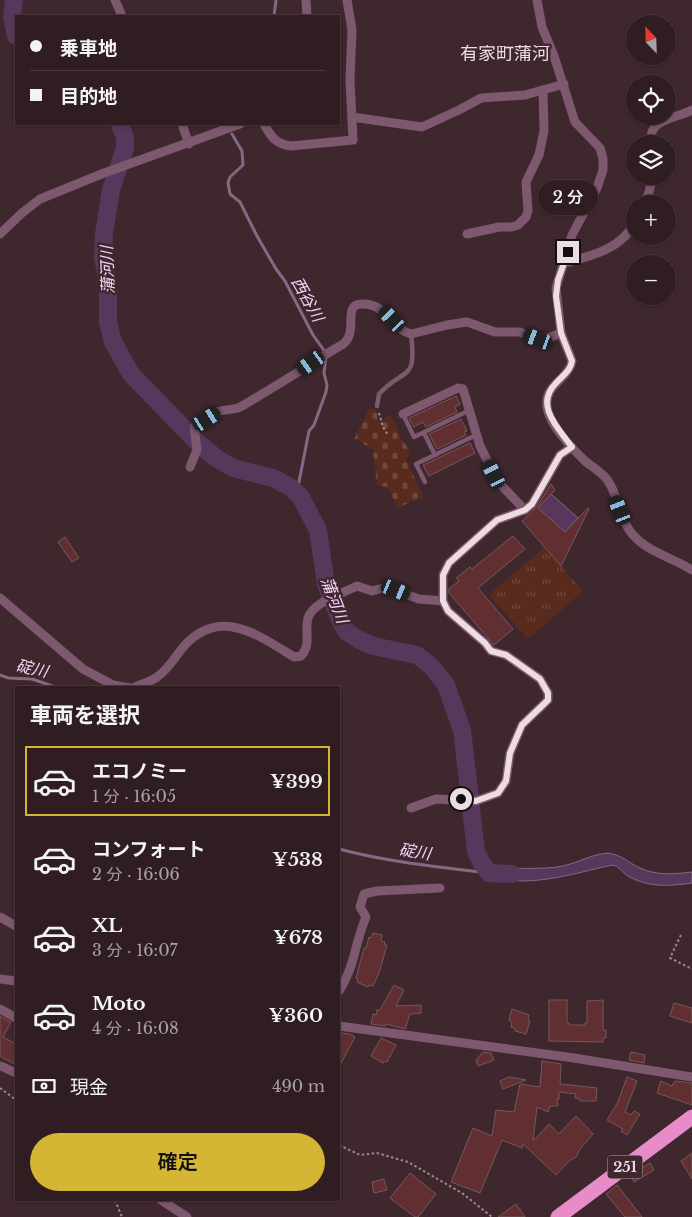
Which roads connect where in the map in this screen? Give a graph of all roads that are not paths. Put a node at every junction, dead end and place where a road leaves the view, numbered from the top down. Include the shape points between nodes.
1 (115, 0) edge
2 (306, 0) edge
3 (347, 0) edge
4 (537, 0) edge
5 (122, 15) edge
6 (307, 15) edge
7 (564, 84) junction
8 (543, 90) junction
9 (692, 110) edge
10 (352, 117) junction
11 (184, 125) edge
12 (237, 125) edge
13 (265, 125) edge
14 (650, 135) edge
15 (189, 144) junction
16 (0, 234) edge
17 (467, 234) dead end
18 (626, 234) edge
19 (564, 264) junction
20 (561, 333) junction
21 (411, 334) junction
22 (377, 406) road end
23 (470, 410) junction
24 (403, 414) joint
25 (424, 432) junction
26 (476, 435) junction
27 (572, 447) junction
28 (435, 455) junction
29 (190, 467) dead end
30 (425, 482) dead end
31 (525, 510) junction
32 (692, 570) edge
33 (0, 598) edge
34 (443, 601) junction
35 (119, 686) edge
36 (136, 686) edge
37 (411, 808) dead end
38 (440, 888) dead end
39 (0, 917) edge
40 (15, 925) edge
41 (0, 979) edge
42 (15, 981) edge
43 (340, 989) edge
44 (0, 1009) edge
45 (15, 1017) edge
46 (340, 1026) edge
47 (1, 1066) edge
48 (15, 1073) edge
49 (692, 1077) edge
50 (692, 1117) edge
51 (162, 1201) edge
52 (187, 1217) edge
53 (558, 1217) edge

1 - 5 street
2 - 6 street
3 - 10 street via 352,30
4 - 7 street via 542,27
7 - 8 street
7 - 19 street via 575,122 600,148 603,170 572,235
8 - 10 street via 525,95 481,98 422,126
8 - 17 street via 544,131 539,155 526,182 526,217 512,227 499,226
9 - 14 street via 663,121
10 - 13 street via 353,140 291,146 275,142
11 - 15 street
12 - 15 street
15 - 16 street via 40,199
18 - 19 street via 601,252
19 - 20 street via 556,288
20 - 21 street via 538,339 520,332 495,332 467,322
20 - 27 street via 570,354 571,367 555,383 546,403 551,419
21 - 22 lane via 414,355 411,367 379,394
21 - 29 street via 401,329 383,310 367,304 354,306 350,337 345,343 240,407 219,411 194,427 197,450
23 - 24 street via 463,389 458,388
23 - 25 lane
23 - 26 street
24 - 25 lane via 414,438
25 - 28 lane
26 - 28 lane
26 - 31 street via 497,479
27 - 31 street via 560,455 532,504
27 - 32 street via 608,480 626,526 636,539
28 - 30 lane via 416,464
31 - 34 street via 497,520 449,563 443,575
33 - 35 street via 83,669
34 - 36 street via 419,600 386,587 372,591 357,586 323,602 314,610 308,618 307,650 301,656 294,657 259,636 233,626 216,626 195,635 157,677
34 - 37 street via 448,611 491,651 506,655 540,679 548,700 522,725 510,753 506,781 498,793 476,801 436,800
38 - 43 street via 364,894 360,907 366,916 352,966
39 - 40 street
41 - 42 street
44 - 45 street
46 - 49 street
47 - 48 street
50 - 53 highway, 251
51 - 52 street

